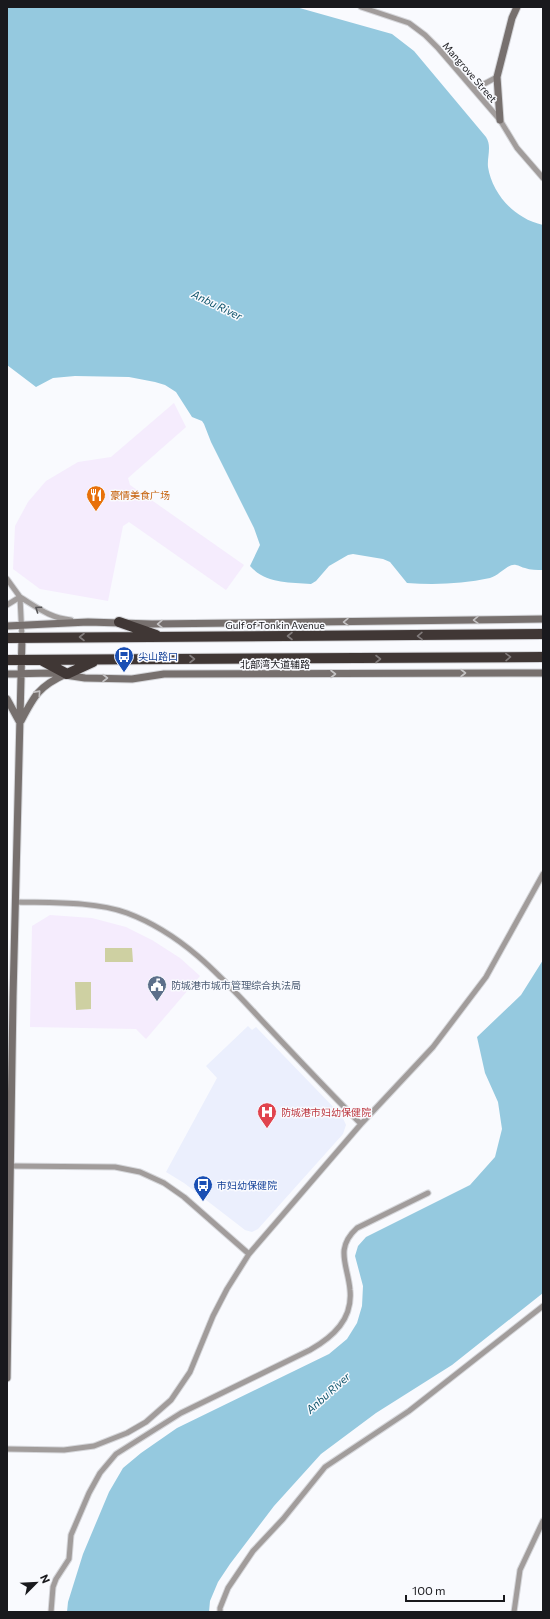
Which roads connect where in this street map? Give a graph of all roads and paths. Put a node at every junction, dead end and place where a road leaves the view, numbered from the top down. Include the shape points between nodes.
1 (361, 7) edge
2 (517, 7) edge
3 (496, 77) junction
4 (472, 87) junction
5 (500, 120) junction
6 (543, 178) edge
7 (7, 580) edge
8 (20, 597) junction
9 (7, 605) edge
10 (543, 619) edge
11 (88, 622) junction
12 (119, 622) junction
13 (7, 626) edge
14 (22, 626) junction
15 (543, 634) edge
16 (163, 637) junction
17 (7, 638) edge
18 (22, 638) junction
19 (543, 657) edge
20 (7, 660) edge
21 (22, 660) junction
22 (42, 660) junction
23 (97, 660) junction
24 (543, 673) edge
25 (7, 674) edge
26 (21, 674) junction
27 (66, 674) junction
28 (7, 699) edge
29 (20, 723) junction
30 (543, 874) edge
31 (15, 902) junction
32 (361, 1124) junction
33 (9, 1166) edge
34 (428, 1193) dead end
35 (249, 1254) junction
36 (543, 1306) edge
37 (7, 1378) edge
38 (7, 1449) edge
39 (543, 1521) edge
40 (51, 1612) edge
41 (220, 1612) edge
42 (514, 1612) edge

1 - 4 street, Mangrove Street via 409,23 438,48
2 - 3 main road
3 - 4 street
3 - 5 main road
4 - 5 street, Mangrove Street
5 - 6 street, Mangrove Street via 517,148
7 - 8 street
8 - 9 street
11 -> 8 street via 60,619 46,614
8 - 14 street
10 -> 12 main road via 168,624
11 - 12 main road
11 - 14 main road
12 - 16 highway
13 - 14 main road
14 - 18 street
15 -> 16 highway, Gulf of Tonkin Avenue
16 -> 18 highway, Gulf of Tonkin Avenue
17 - 18 highway, Gulf of Tonkin Avenue
18 - 21 main road
23 -> 19 highway
20 - 21 highway
21 - 22 highway
21 - 26 main road
22 - 23 highway
22 - 27 highway
23 - 27 highway
27 -> 24 main road, 北部湾大道辅路 via 85,678 132,679 164,674
25 - 26 main road, 北部湾大道辅路
26 - 27 main road, 北部湾大道辅路
26 - 29 main road
29 -> 27 main road via 34,696 45,686
28 - 29 main road
29 - 31 main road
30 - 32 street via 486,977 433,1048
31 - 32 street via 102,907 126,912 161,928 209,965
31 - 33 main road
32 - 35 street
33 - 35 street via 115,1167 140,1172 164,1183 184,1197
33 - 37 main road
34 - 40 street via 357,1228 346,1241 343,1250 351,1292 349,1308 345,1320 337,1331 324,1342 181,1413 116,1454 107,1463 89,1493 71,1535 69,1559 53,1587
35 - 38 street via 213,1316 190,1372 171,1400 146,1422 127,1433 94,1446 64,1450
36 - 41 street via 410,1411 325,1467 253,1551 228,1588
39 - 42 street via 520,1570

